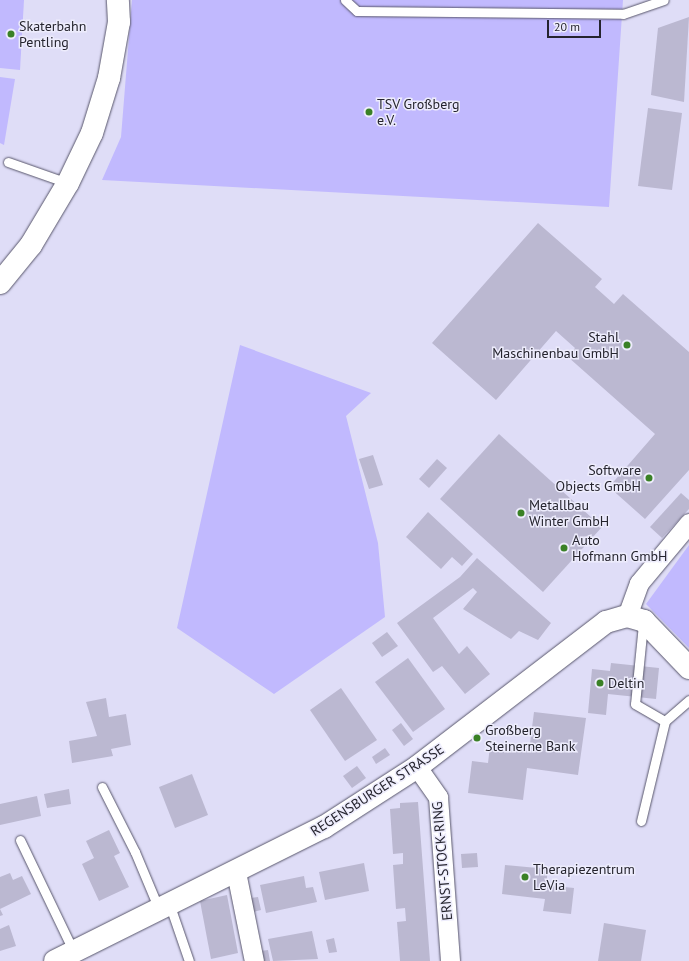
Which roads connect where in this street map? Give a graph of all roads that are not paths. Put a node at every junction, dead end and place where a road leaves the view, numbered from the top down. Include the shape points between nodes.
1 (118, 0) edge
2 (345, 0) edge
3 (664, 0) edge
4 (8, 162) dead end
5 (68, 183) junction
6 (0, 283) edge
7 (689, 523) edge
8 (636, 619) junction
9 (689, 668) edge
10 (689, 700) edge
11 (665, 721) junction
12 (417, 767) junction
13 (102, 787) dead end
14 (641, 821) dead end
15 (20, 840) dead end
16 (236, 872) junction
17 (164, 904) junction
18 (64, 956) edge
19 (189, 961) edge
20 (254, 961) edge
21 (450, 961) edge

1 - 5 street via 118,22 109,78 92,133
2 - 3 lane via 357,11 623,14
4 - 5 lane
5 - 6 street via 31,245
7 - 8 street via 639,583
8 - 9 street
8 - 11 lane via 635,704
8 - 12 street, REGENSBURGER STRASSE via 606,622
10 - 11 lane
11 - 14 lane
12 - 16 street, REGENSBURGER STRASSE via 324,827
12 - 21 street, ERNST-STOCK-RING via 438,797
13 - 17 lane
15 - 18 lane
16 - 17 street, REGENSBURGER STRASSE
16 - 20 street
17 - 18 street, REGENSBURGER STRASSE
17 - 19 lane

